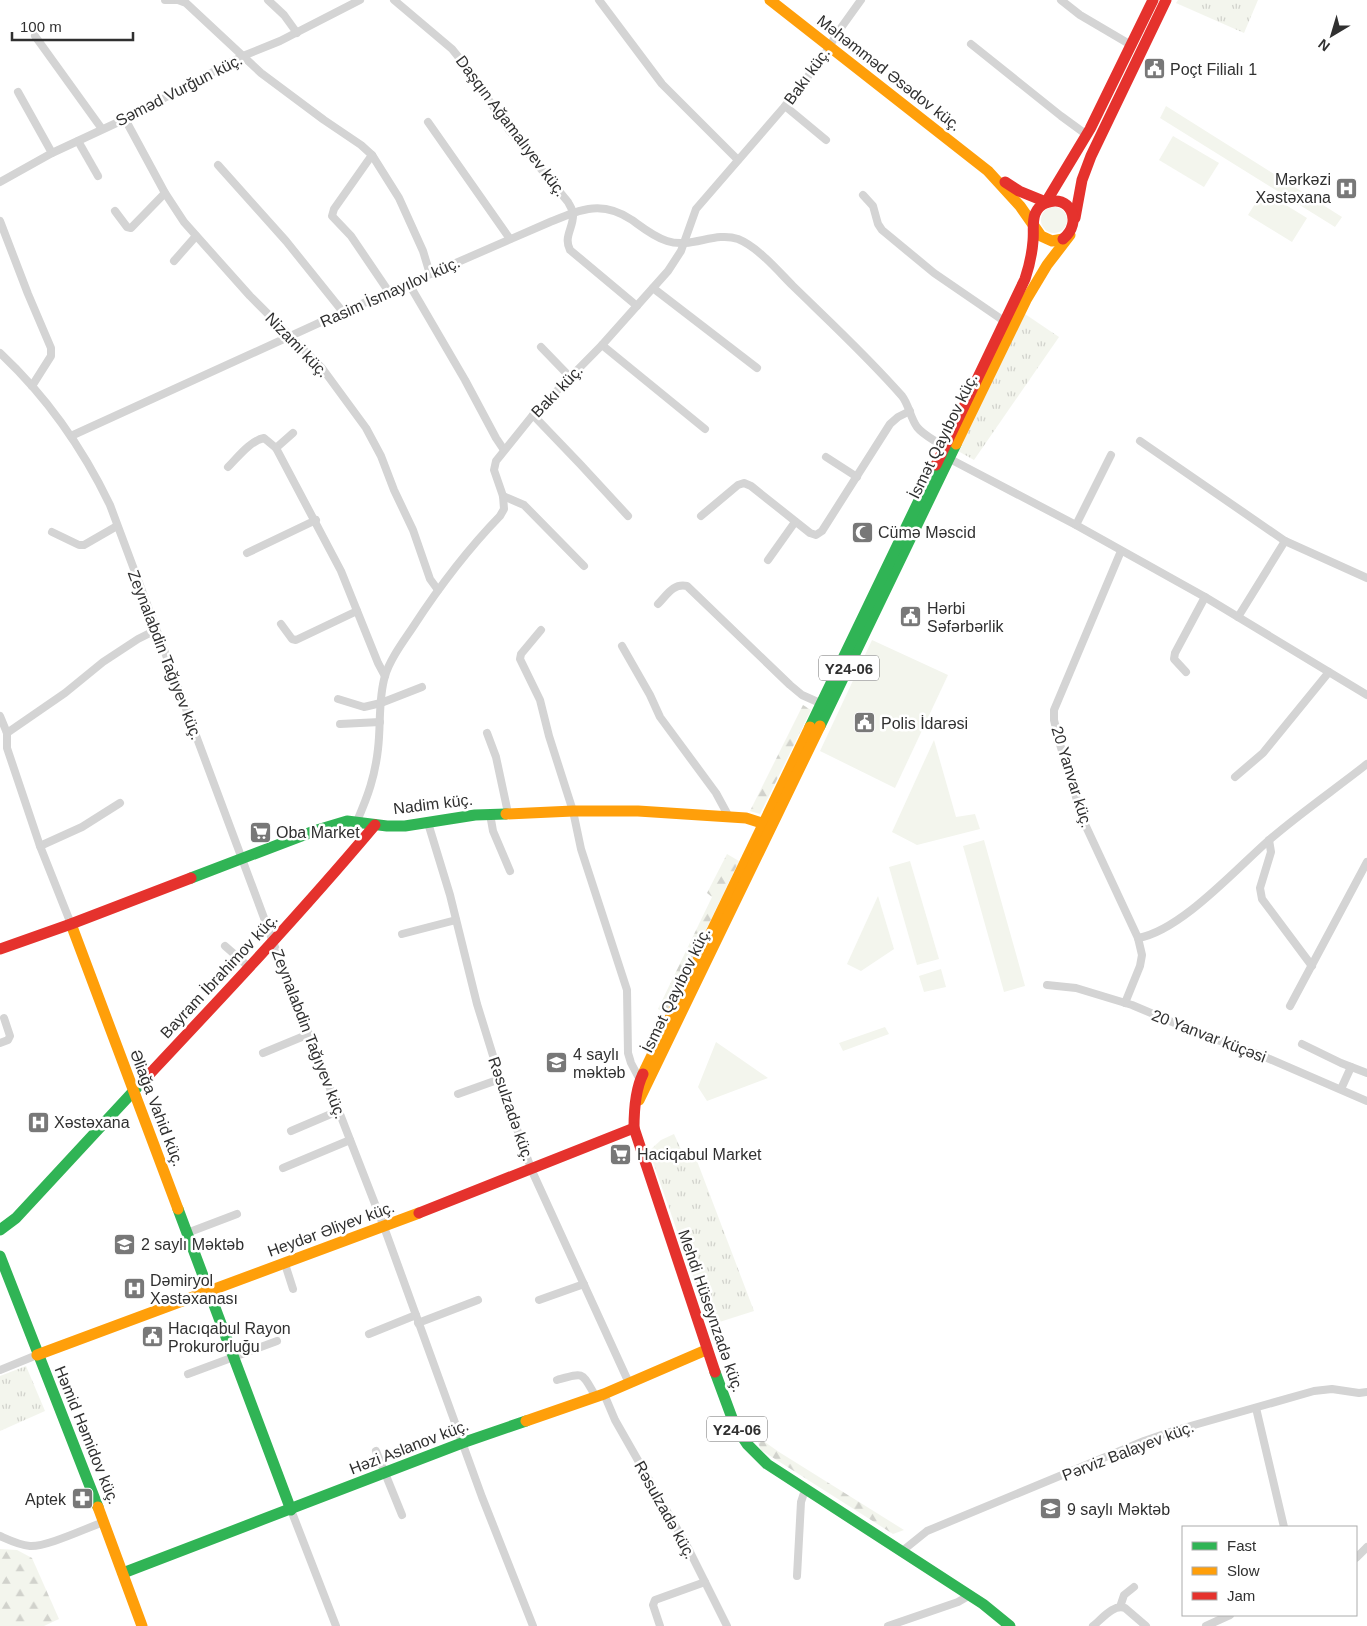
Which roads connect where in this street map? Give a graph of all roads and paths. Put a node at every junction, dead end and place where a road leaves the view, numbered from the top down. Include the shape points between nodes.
1 (165, 0) edge
2 (178, 0) edge
3 (268, 0) edge
4 (360, 0) edge
5 (394, 0) edge
6 (599, 0) edge
7 (770, 0) edge
8 (861, 0) edge
9 (1061, 0) edge
10 (1166, 0) edge
11 (1150, 1) edge
12 (297, 33) junction
13 (35, 36) dead end
14 (971, 44) dead end
15 (1131, 45) junction
16 (830, 46) junction
17 (243, 56) junction
18 (18, 92) dead end
19 (785, 106) junction
20 (125, 118) junction
21 (428, 122) dead end
22 (102, 129) junction
23 (1087, 135) junction
24 (826, 140) dead end
25 (78, 141) junction
26 (52, 153) junction
27 (372, 155) junction
28 (738, 160) junction
29 (218, 165) dead end
30 (988, 172) junction
31 (98, 176) dead end
32 (0, 182) edge
33 (165, 193) junction
34 (863, 195) dead end
35 (1046, 202) junction
36 (115, 211) dead end
37 (573, 213) junction
38 (0, 221) edge
39 (1075, 223) junction
40 (1035, 227) junction
41 (1070, 234) junction
42 (196, 236) junction
43 (510, 239) junction
44 (684, 244) junction
45 (174, 261) dead end
46 (430, 274) junction
47 (408, 284) junction
48 (653, 288) junction
49 (389, 292) junction
50 (637, 306) junction
51 (343, 312) junction
52 (1004, 321) junction
53 (290, 337) junction
54 (602, 345) junction
55 (540, 347) dead end
56 (0, 353) edge
57 (757, 368) dead end
58 (570, 376) junction
59 (32, 386) junction
60 (910, 411) junction
61 (533, 415) junction
62 (705, 429) dead end
63 (293, 433) dead end
64 (71, 436) junction
65 (1140, 442) dead end
66 (944, 447) junction
67 (276, 448) junction
68 (504, 450) junction
69 (1111, 455) dead end
70 (826, 457) dead end
71 (950, 459) junction
72 (228, 467) dead end
73 (857, 477) junction
74 (503, 496) junction
75 (628, 516) dead end
76 (701, 516) dead end
77 (316, 520) junction
78 (795, 522) junction
79 (1076, 525) junction
80 (118, 526) junction
81 (52, 532) dead end
82 (1285, 541) junction
83 (1121, 551) junction
84 (247, 553) dead end
85 (768, 560) dead end
86 (584, 566) dead end
87 (1367, 578) edge
88 (438, 590) junction
89 (1205, 597) junction
90 (658, 604) dead end
91 (358, 611) junction
92 (1238, 617) junction
93 (281, 624) dead end
94 (156, 630) junction
95 (541, 630) dead end
96 (622, 646) dead end
97 (1186, 672) dead end
98 (1329, 672) junction
99 (385, 676) junction
100 (422, 687) dead end
101 (1367, 695) edge
102 (338, 699) dead end
103 (381, 703) junction
104 (820, 703) junction
105 (0, 716) edge
106 (380, 722) junction
107 (340, 724) dead end
108 (8, 733) junction
109 (487, 733) dead end
110 (6, 748) junction
111 (0, 754) edge
112 (1367, 764) edge
113 (1235, 777) dead end
114 (120, 803) dead end
115 (573, 811) junction
116 (508, 813) junction
117 (490, 814) junction
118 (729, 817) junction
119 (357, 821) junction
120 (428, 823) junction
121 (375, 825) junction
122 (767, 825) junction
123 (1269, 840) junction
124 (40, 846) junction
125 (242, 859) junction
126 (1367, 862) edge
127 (510, 871) dead end
128 (456, 920) junction
129 (71, 924) junction
130 (402, 934) dead end
131 (1138, 938) junction
132 (273, 942) junction
133 (225, 946) dead end
134 (0, 949) edge
135 (1312, 966) junction
136 (249, 967) junction
137 (1047, 985) dead end
138 (1125, 1003) junction
139 (1290, 1006) dead end
140 (4, 1018) dead end
141 (309, 1034) junction
142 (0, 1044) edge
143 (1302, 1044) dead end
144 (263, 1053) dead end
145 (1350, 1067) junction
146 (1367, 1072) edge
147 (500, 1078) junction
148 (640, 1080) junction
149 (1341, 1089) junction
150 (134, 1092) junction
151 (458, 1094) dead end
152 (1367, 1101) edge
153 (636, 1107) junction
154 (338, 1111) junction
155 (634, 1128) junction
156 (291, 1131) dead end
157 (350, 1140) junction
158 (283, 1168) dead end
159 (532, 1171) junction
160 (237, 1214) dead end
161 (384, 1228) junction
162 (0, 1230) edge
163 (188, 1234) junction
164 (0, 1256) edge
165 (285, 1264) junction
166 (584, 1284) junction
167 (293, 1289) dead end
168 (210, 1291) junction
169 (478, 1300) dead end
170 (539, 1300) dead end
171 (417, 1319) junction
172 (369, 1334) dead end
173 (277, 1340) dead end
174 (706, 1350) junction
175 (37, 1355) junction
176 (234, 1356) junction
177 (0, 1370) edge
178 (188, 1374) dead end
179 (557, 1380) dead end
180 (629, 1383) junction
181 (1367, 1392) edge
182 (600, 1395) junction
183 (1256, 1408) junction
184 (462, 1444) junction
185 (376, 1451) dead end
186 (384, 1474) junction
187 (804, 1490) junction
188 (291, 1510) junction
189 (402, 1515) dead end
190 (104, 1522) junction
191 (1284, 1526) edge
192 (0, 1536) edge
193 (1367, 1547) edge
194 (901, 1552) junction
195 (1357, 1557) edge
196 (123, 1573) junction
197 (797, 1576) dead end
198 (705, 1582) junction
199 (1134, 1587) dead end
200 (970, 1595) junction
201 (1120, 1607) junction
202 (1228, 1616) edge
203 (142, 1626) edge
204 (336, 1626) edge
205 (533, 1626) edge
206 (660, 1626) edge
207 (727, 1626) edge
208 (888, 1626) edge
209 (1010, 1626) edge
210 (1093, 1626) edge
211 (1146, 1626) edge
212 (1206, 1626) edge

1 - 2 street
2 - 17 street via 186,3
3 - 12 street
4 - 12 street, Səməd Vurğun küç.
5 - 37 street, Daşqın Ağamalıyev küç. via 452,49 509,130 568,202
6 - 28 street via 662,84
7 - 16 main road, Məhəmməd Əsədov küç.
8 - 16 street, Bakı küç.
9 - 15 street
10 - 39 main road via 1090,156 1082,180
11 - 15 main road
12 - 17 street, Səməd Vurğun küç.
13 - 22 street
14 - 23 street
15 - 23 main road
16 - 19 street, Bakı küç.
16 - 30 main road, Məhəmməd Əsədov küç.
17 - 20 street, Səməd Vurğun küç.
17 - 27 street
18 - 26 street
19 - 24 street
19 - 28 street, Bakı küç.
20 - 22 street, Səməd Vurğun küç.
20 - 33 street, Nizami küç.
21 - 43 street
22 - 25 street, Səməd Vurğun küç.
23 - 35 main road
25 - 26 street, Səməd Vurğun küç.
25 - 31 street
26 - 32 street, Səməd Vurğun küç.
27 - 46 street via 399,198
27 - 49 street via 332,216 351,236
28 - 44 street, Bakı küç. via 696,209
29 - 51 street
30 - 35 main road
30 - 40 main road
33 - 36 street via 131,228 127,228
33 - 42 street, Nizami küç.
34 - 52 street via 873,206 882,230 934,273
35 - 39 main road via 1064,203 1072,211
35 - 40 main road via 1035,216
37 - 43 street, Rasim İsmayılov küç.
37 - 44 street, İsmət Qayıbov küç. via 601,207 610,209 654,236
37 - 50 street, Daşqın Ağamalıyev küç. via 567,239 570,250
38 - 59 street via 51,348 51,356
39 - 41 main road
40 - 41 main road via 1048,240 1060,240
40 - 52 main road, İsmət Qayıbov küç. / Y24-06 via 1025,279
41 - 71 main road, İsmət Qayıbov küç. / Y24-06 via 1026,300
42 - 45 street
42 - 53 street, Nizami küç.
43 - 46 street, Rasim İsmayılov küç.
44 - 48 street, Bakı küç. via 675,262
44 - 60 street, İsmət Qayıbov küç. via 722,237 738,239 750,246 855,346 902,397
46 - 47 street, Rasim İsmayılov küç.
47 - 49 street, Rasim İsmayılov küç.
47 - 68 street
48 - 50 street, Bakı küç.
48 - 57 street
49 - 51 street, Rasim İsmayılov küç.
50 - 54 street, Bakı küç.
51 - 53 street, Rasim İsmayılov küç.
52 - 66 main road, İsmət Qayıbov küç. / Y24-06
53 - 64 street, Rasim İsmayılov küç.
53 - 88 street, Nizami küç. via 322,368 366,428 413,530 430,579
54 - 58 street, Bakı küç.
54 - 62 street
55 - 58 street
56 - 59 street, Zeynalabdin Tağıyev küç.
58 - 61 street, Bakı küç.
59 - 64 street, Zeynalabdin Tağıyev küç.
60 - 66 street, İsmət Qayıbov küç. via 917,427
60 - 73 street via 890,424
61 - 68 street, Bakı küç.
61 - 75 street
63 - 67 street
64 - 80 street, Zeynalabdin Tağıyev küç. via 99,483
65 - 82 street
66 - 104 main road, İsmət Qayıbov küç. / Y24-06
67 - 72 street via 264,438 259,439
67 - 77 street
68 - 74 street, Bakı küç. via 496,460 494,470
69 - 79 street
70 - 73 street
71 - 79 street
71 - 122 main road, İsmət Qayıbov küç. / Y24-06
73 - 78 street via 822,531 816,535
74 - 86 street via 524,505
74 - 88 street via 504,508 500,516
76 - 78 street via 744,483
77 - 84 street
77 - 91 street
78 - 85 street
79 - 83 street
80 - 81 street via 84,545
80 - 94 street, Zeynalabdin Tağıyev küç.
82 - 87 street
82 - 92 street
83 - 89 street
83 - 131 street, 20 Yanvar küç. via 1054,710 1054,720 1083,820
88 - 99 street via 397,651
89 - 92 street
89 - 97 street via 1175,653 1174,659
90 - 104 street via 674,587 687,586 790,685
91 - 93 street via 296,640
91 - 99 street
92 - 98 street
94 - 108 street via 103,662
94 - 125 street, Zeynalabdin Tağıyev küç.
95 - 115 street via 521,654 520,660 540,700
96 - 118 street via 660,717 716,793
98 - 101 street
98 - 113 street via 1263,753
99 - 103 street
100 - 103 street
102 - 103 street via 364,707
103 - 106 street
104 - 122 main road, İsmət Qayıbov küç. / Y24-06
105 - 108 street
106 - 107 street
106 - 119 street via 374,779
108 - 110 street, Əliağa Vahid küç.
109 - 116 street via 496,757
110 - 111 street
110 - 124 street, Əliağa Vahid küç.
112 - 123 street
114 - 124 street via 82,827
115 - 116 main road, Nadim küç.
115 - 118 main road, Nadim küç.
115 - 148 street via 581,849 627,990 628,1053
116 - 117 main road, Nadim küç.
117 - 120 main road, Nadim küç.
117 - 127 street via 493,831
118 - 122 main road, Nadim küç. via 746,818
119 - 121 main road, Nadim küç.
119 - 125 main road, Nadim küç. via 338,822
120 - 121 main road, Nadim küç.
120 - 128 street, Rəsulzadə küç.
121 - 132 main road, Bayram İbrahimov küç.
122 - 148 main road, İsmət Qayıbov küç. / Y24-06
122 - 153 main road, İsmət Qayıbov küç. / Y24-06
123 - 131 street via 1186,914 1156,933
123 - 135 street via 1271,852 1260,888 1262,899
124 - 129 street, Əliağa Vahid küç.
125 - 129 main road, Nadim küç.
125 - 132 street, Zeynalabdin Tağıyev küç.
126 - 135 street
128 - 130 street
128 - 147 street, Rəsulzadə küç.
129 - 134 main road, Nadim küç.
129 - 150 main road, Əliağa Vahid küç.
131 - 138 street, 20 Yanvar küç. via 1142,955 1140,966
132 - 136 main road, Bayram İbrahimov küç.
132 - 141 street, Zeynalabdin Tağıyev küç.
133 - 136 street
135 - 139 street
136 - 150 main road, Bayram İbrahimov küç.
137 - 138 street, 20 Yanvar küçəsi via 1076,988
138 - 149 street, 20 Yanvar küçəsi
140 - 142 street via 10,1036
141 - 144 street
141 - 154 street, Zeynalabdin Tağıyev küç.
143 - 145 street
145 - 146 street
145 - 149 street
147 - 151 street
147 - 159 street, Rəsulzadə küç.
148 - 153 main road, İsmət Qayıbov küç. / Y24-06
149 - 152 street, 20 Yanvar küçəsi
150 - 162 main road, Bayram İbrahimov küç. via 16,1218
150 - 163 main road, Əliağa Vahid küç.
153 - 155 main road, Mehdi Hüseynzadə küç. / Y24-06
154 - 156 street
154 - 157 street, Zeynalabdin Tağıyev küç.
155 - 159 main road, Heydər Əliyev küç.
155 - 174 main road, Mehdi Hüseynzadə küç. / Y24-06
157 - 158 street
157 - 161 street, Zeynalabdin Tağıyev küç.
159 - 161 main road, Heydər Əliyev küç.
159 - 166 street, Rəsulzadə küç.
160 - 163 street
161 - 165 main road, Heydər Əliyev küç.
161 - 171 street, Zeynalabdin Tağıyev küç.
163 - 168 main road, Əliağa Vahid küç.
164 - 175 main road, Həmid Həmidov küç.
165 - 167 street
165 - 168 main road, Heydər Əliyev küç.
166 - 170 street
166 - 180 street, Rəsulzadə küç.
168 - 175 main road, Heydər Əliyev küç.
168 - 176 main road, Əliağa Vahid küç.
169 - 171 street
171 - 172 street
171 - 184 street, Zeynalabdin Tağıyev küç.
173 - 176 street
174 - 180 main road, Həzi Aslanov küç.
174 - 187 main road, Mehdi Hüseynzadə küç. / Y24-06 via 726,1405 746,1444 767,1464
175 - 177 street
175 - 190 main road, Həmid Həmidov küç.
176 - 178 street
176 - 188 main road, Əliağa Vahid küç.
179 - 182 street, Rəsulzadə küç. via 578,1374
180 - 182 main road, Həzi Aslanov küç.
181 - 183 street, Pərviz Balayev küç. via 1314,1391
182 - 184 main road, Həzi Aslanov küç.
182 - 198 street, Rəsulzadə küç.
183 - 191 street
183 - 194 street, Pərviz Balayev küç. via 1144,1441 927,1531
184 - 186 main road, Həzi Aslanov küç.
184 - 205 street, Zeynalabdin Tağıyev küç.
185 - 186 street
186 - 188 main road, Həzi Aslanov küç.
186 - 189 street
187 - 194 main road, Mehdi Hüseynzadə küç. / Y24-06
187 - 197 street
188 - 196 main road, Həzi Aslanov küç.
188 - 204 street
190 - 192 street via 30,1546
190 - 196 main road, Həmid Həmidov küç.
193 - 195 street
194 - 200 main road, Mehdi Hüseynzadə küç. / Y24-06
196 - 203 main road, Həmid Həmidov küç.
198 - 206 street via 655,1600 653,1605
198 - 207 street, Rəsulzadə küç.
199 - 201 street via 1124,1595
200 - 208 street
200 - 209 main road, Mehdi Hüseynzadə küç. / Y24-06
201 - 210 street
201 - 211 street
202 - 212 street

